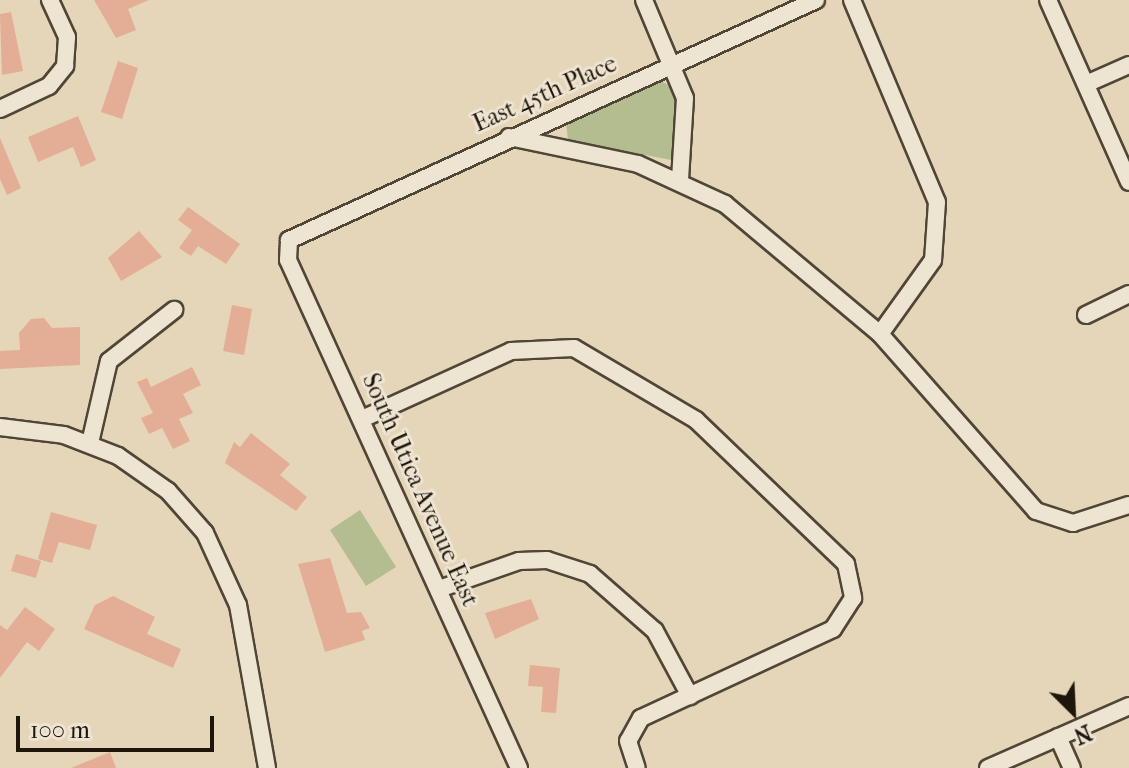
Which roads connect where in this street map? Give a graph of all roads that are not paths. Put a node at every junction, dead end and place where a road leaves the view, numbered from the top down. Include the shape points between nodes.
1 (50, 0) edge
2 (644, 0) edge
3 (816, 0) edge
4 (852, 0) edge
5 (1048, 0) edge
6 (672, 64) junction
7 (1129, 65) edge
8 (1086, 84) junction
9 (0, 109) edge
10 (509, 137) junction
11 (680, 179) junction
12 (1129, 182) edge
13 (294, 232) joint
14 (1129, 294) edge
15 (174, 310) dead end
16 (1086, 315) dead end
17 (880, 334) junction
18 (362, 419) junction
19 (0, 427) edge
20 (90, 443) junction
21 (1129, 505) edge
22 (439, 589) junction
23 (690, 696) junction
24 (1129, 706) edge
25 (1058, 737) junction
26 (267, 768) edge
27 (519, 768) edge
28 (637, 768) edge
29 (988, 768) edge
30 (1072, 768) edge

1 - 9 street via 67,37 65,66 49,86
2 - 6 street
3 - 6 street, East 45th Place
4 - 17 street via 937,202 933,260
5 - 8 street
6 - 10 street, East 45th Place
6 - 11 street via 688,123
7 - 8 street
8 - 12 street
10 - 11 street
10 - 13 street, East 45th Place
11 - 17 street via 759,229
13 - 18 street, South Utica Avenue East via 288,260
14 - 16 street
15 - 20 street via 109,361
17 - 21 street via 1036,511 1073,523
18 - 22 street, South Utica Avenue East
18 - 23 street via 511,351 552,344 591,355 696,420 846,564 849,611 822,637
19 - 20 street
20 - 26 street via 168,491 219,557 238,605
22 - 23 street via 486,569 547,560 590,574 633,606
22 - 27 street, South Utica Avenue East
23 - 28 street via 641,718 629,731
24 - 25 street
25 - 29 street
25 - 30 street

